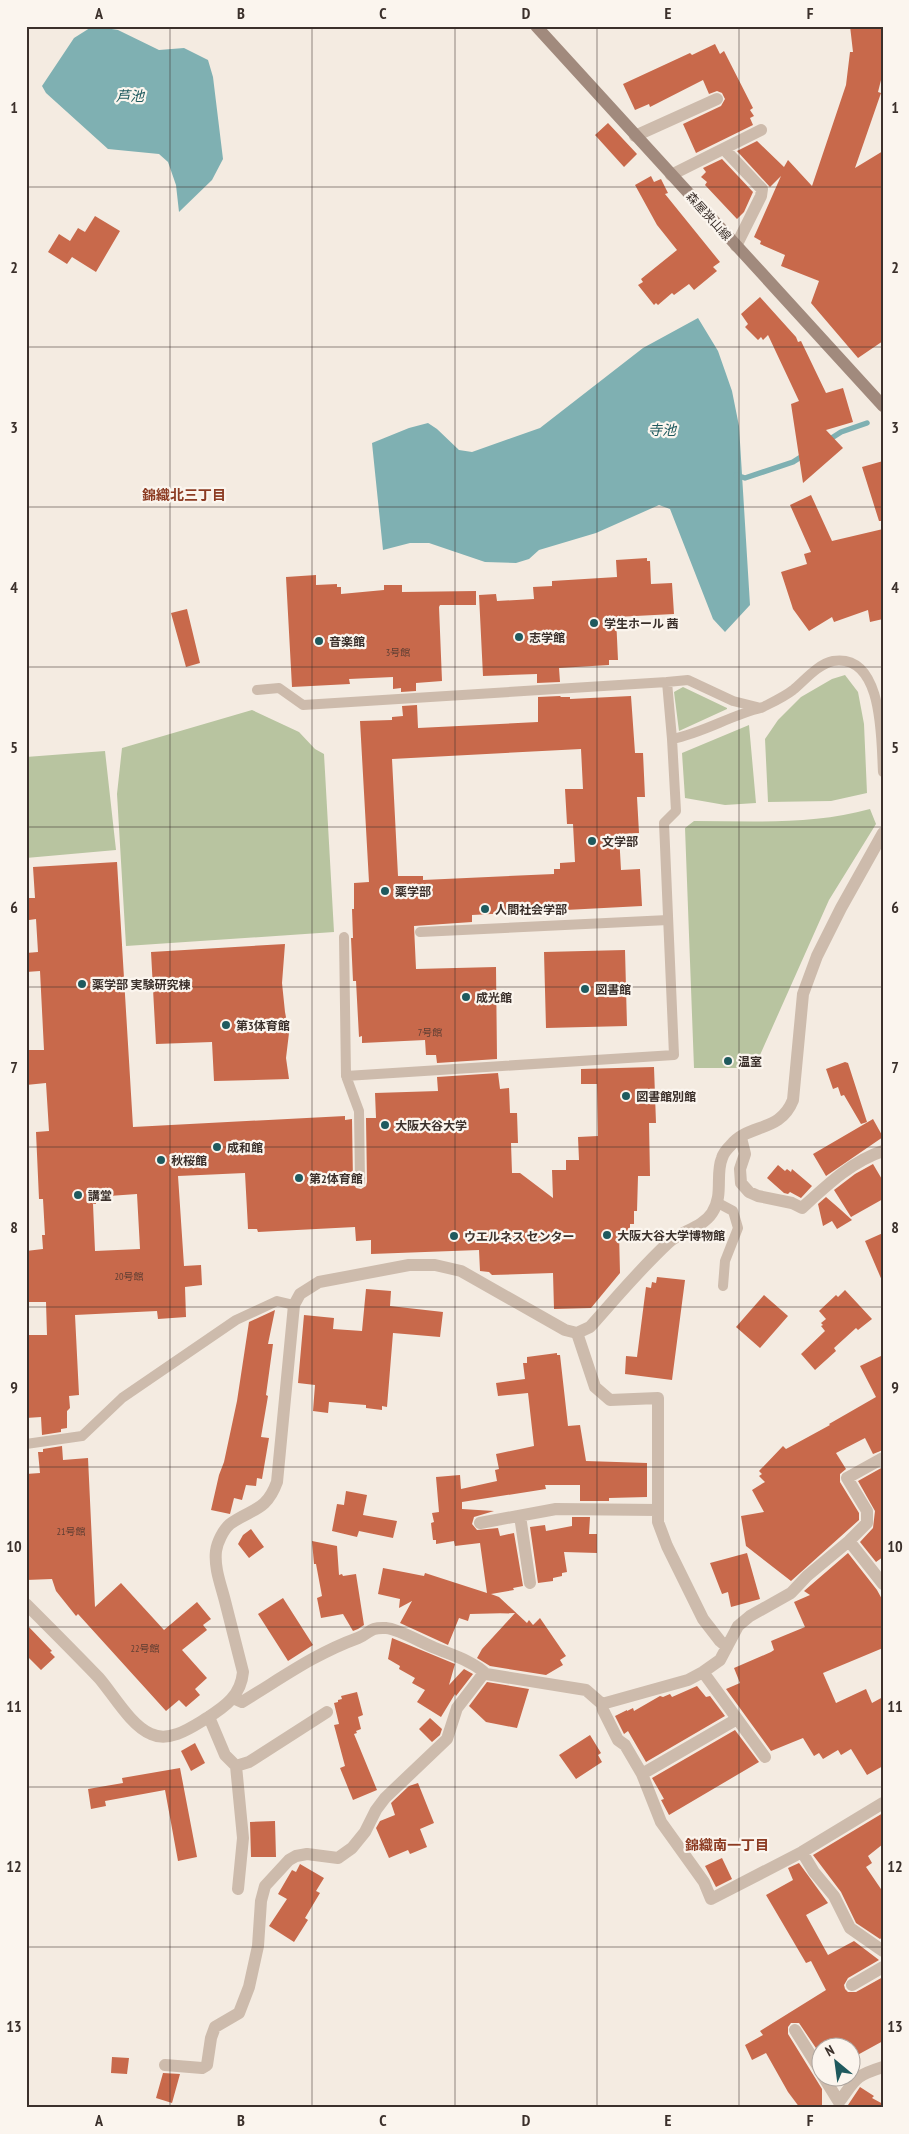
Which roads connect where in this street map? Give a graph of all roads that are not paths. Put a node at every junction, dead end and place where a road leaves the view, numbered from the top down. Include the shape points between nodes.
1 (536, 26) edge
2 (717, 99) dead end
3 (761, 130) dead end
4 (635, 136) junction
5 (724, 148) junction
6 (671, 176) junction
7 (736, 246) junction
8 (883, 406) edge
9 (667, 682) junction
10 (257, 690) dead end
11 (761, 708) junction
12 (672, 739) junction
13 (883, 772) edge
14 (883, 833) edge
15 (668, 920) junction
16 (420, 932) dead end
17 (344, 937) dead end
18 (346, 1076) junction
19 (740, 1138) junction
20 (883, 1151) edge
21 (360, 1182) dead end
22 (718, 1203) junction
23 (723, 1286) dead end
24 (294, 1305) junction
25 (577, 1333) junction
26 (26, 1444) edge
27 (883, 1458) edge
28 (658, 1510) junction
29 (520, 1516) junction
30 (480, 1523) dead end
31 (849, 1541) junction
32 (530, 1583) dead end
33 (883, 1584) edge
34 (26, 1604) edge
35 (727, 1647) junction
36 (703, 1672) junction
37 (484, 1673) junction
38 (233, 1698) junction
39 (602, 1704) junction
40 (327, 1712) dead end
41 (209, 1717) junction
42 (737, 1719) junction
43 (765, 1757) dead end
44 (236, 1766) junction
45 (642, 1774) junction
46 (883, 1803) edge
47 (802, 1852) junction
48 (238, 1889) dead end
49 (883, 1951) edge
50 (883, 1967) edge
51 (852, 1984) dead end
52 (795, 2030) dead end
53 (812, 2057) edge
54 (165, 2065) dead end
55 (883, 2067) edge
56 (862, 2074) edge
57 (830, 2086) edge
58 (849, 2086) edge

1 - 4 main road, 森屋狭山線
2 - 4 street
3 - 5 street
4 - 6 main road, 森屋狭山線
5 - 6 street
5 - 7 street via 762,189
6 - 7 main road, 森屋狭山線
7 - 8 main road, 森屋狭山線
9 - 10 lane via 303,705 279,688
9 - 11 lane via 688,680 733,702
9 - 12 lane
11 - 12 lane via 739,713
11 - 13 lane via 792,691 832,661 851,662 862,670 877,702
12 - 15 lane via 676,811 664,823
14 - 19 street via 837,916 803,994 793,1100 789,1112 774,1124
15 - 16 lane
15 - 18 lane via 674,1055
17 - 18 lane
18 - 21 lane via 358,1111
19 - 20 street via 745,1154 740,1169 741,1183 758,1196 776,1198 802,1208 851,1168
19 - 22 street via 732,1143 722,1158
22 - 23 lane via 733,1211 738,1228 725,1261
22 - 25 street via 710,1216 669,1242 590,1327
24 - 25 street via 300,1294 319,1282 409,1265 435,1265 461,1271 565,1330
24 - 26 lane via 277,1301 236,1320 122,1398 82,1436
24 - 38 street via 277,1482 265,1504 229,1525 216,1551 217,1570 243,1672 242,1684
25 - 28 street via 596,1386 610,1400 658,1398
27 - 31 street via 847,1478 867,1510 867,1523
28 - 29 street via 556,1509
28 - 35 street via 658,1522 666,1546 703,1619
29 - 30 street
29 - 32 street
31 - 33 street
31 - 35 street via 806,1576 791,1593 738,1626
34 - 41 street via 100,1679 139,1726 151,1734 163,1737 177,1734
35 - 36 street via 720,1660
36 - 39 street via 688,1680
36 - 42 street
37 - 38 street via 467,1662 388,1628 371,1629 361,1637 317,1655 242,1702
37 - 39 street via 586,1690
37 - 54 street via 457,1708 447,1739 385,1798 352,1848 338,1858 307,1854 296,1856 265,1886 258,1946 249,1987 239,2013 215,2027 207,2065 202,2068
38 - 41 street
39 - 45 street via 618,1740 626,1746
40 - 44 street via 249,1762
41 - 44 street via 225,1755
42 - 43 street
42 - 45 street
44 - 48 street via 243,1838
45 - 47 street via 661,1822 704,1882 711,1899
46 - 47 street
47 - 49 street via 834,1896 850,1928
50 - 51 street
52 - 53 street
55 - 56 street
57 - 58 street via 839,2102

